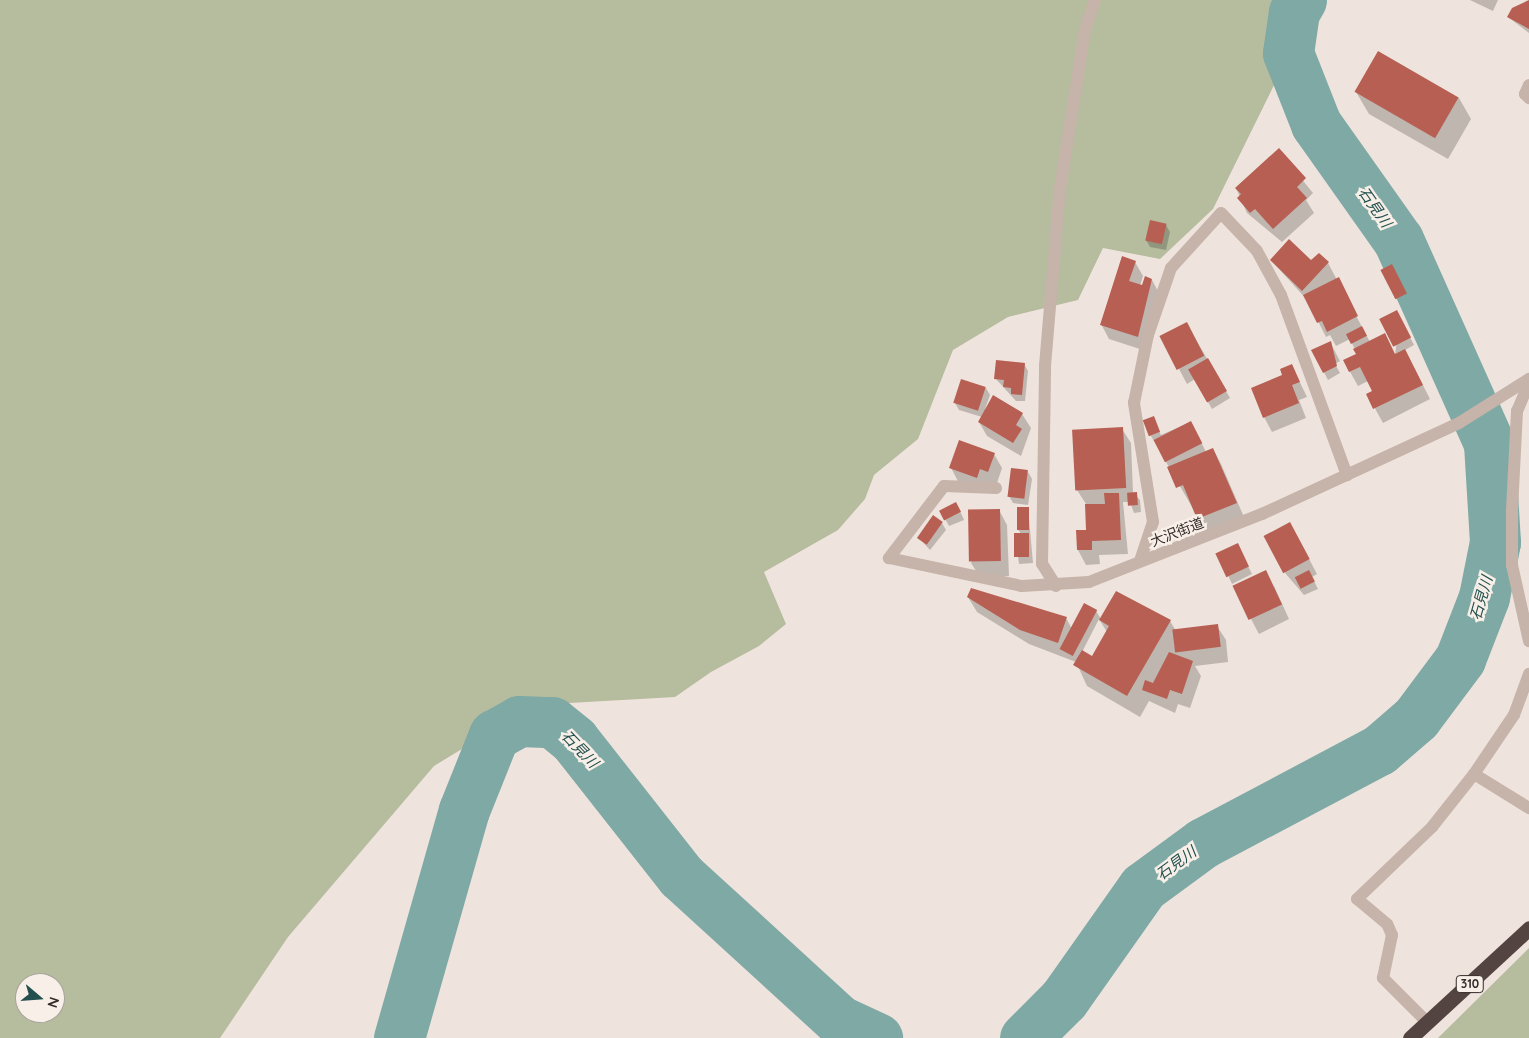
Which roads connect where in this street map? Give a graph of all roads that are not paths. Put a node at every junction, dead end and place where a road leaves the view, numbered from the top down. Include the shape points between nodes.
1 (1095, 0) edge
2 (1529, 86) edge
3 (1529, 98) edge
4 (1529, 379) edge
5 (1529, 383) edge
6 (1347, 475) junction
7 (996, 488) dead end
8 (1140, 561) junction
9 (1056, 586) junction
10 (1529, 641) edge
11 (1529, 674) edge
12 (1474, 774) junction
13 (1529, 808) edge
14 (1529, 928) edge
15 (1428, 1023) junction
16 (1410, 1038) edge

1 - 9 street via 1085,30 1060,189 1045,366 1042,564
2 - 3 street via 1524,94
4 - 6 street, 大沢街道 via 1459,423
5 - 10 street via 1517,412 1512,565
6 - 8 street, 大沢街道 via 1262,514
6 - 8 street via 1281,295 1257,251 1221,213 1170,268 1148,335 1134,403 1153,522
7 - 9 street, 大沢街道 via 944,486 889,558 966,577
8 - 9 street, 大沢街道 via 1089,582
11 - 12 street via 1514,715
12 - 13 street
12 - 15 street via 1432,827 1357,899 1387,924 1392,935 1383,978
14 - 15 highway, 310
15 - 16 highway, 310

